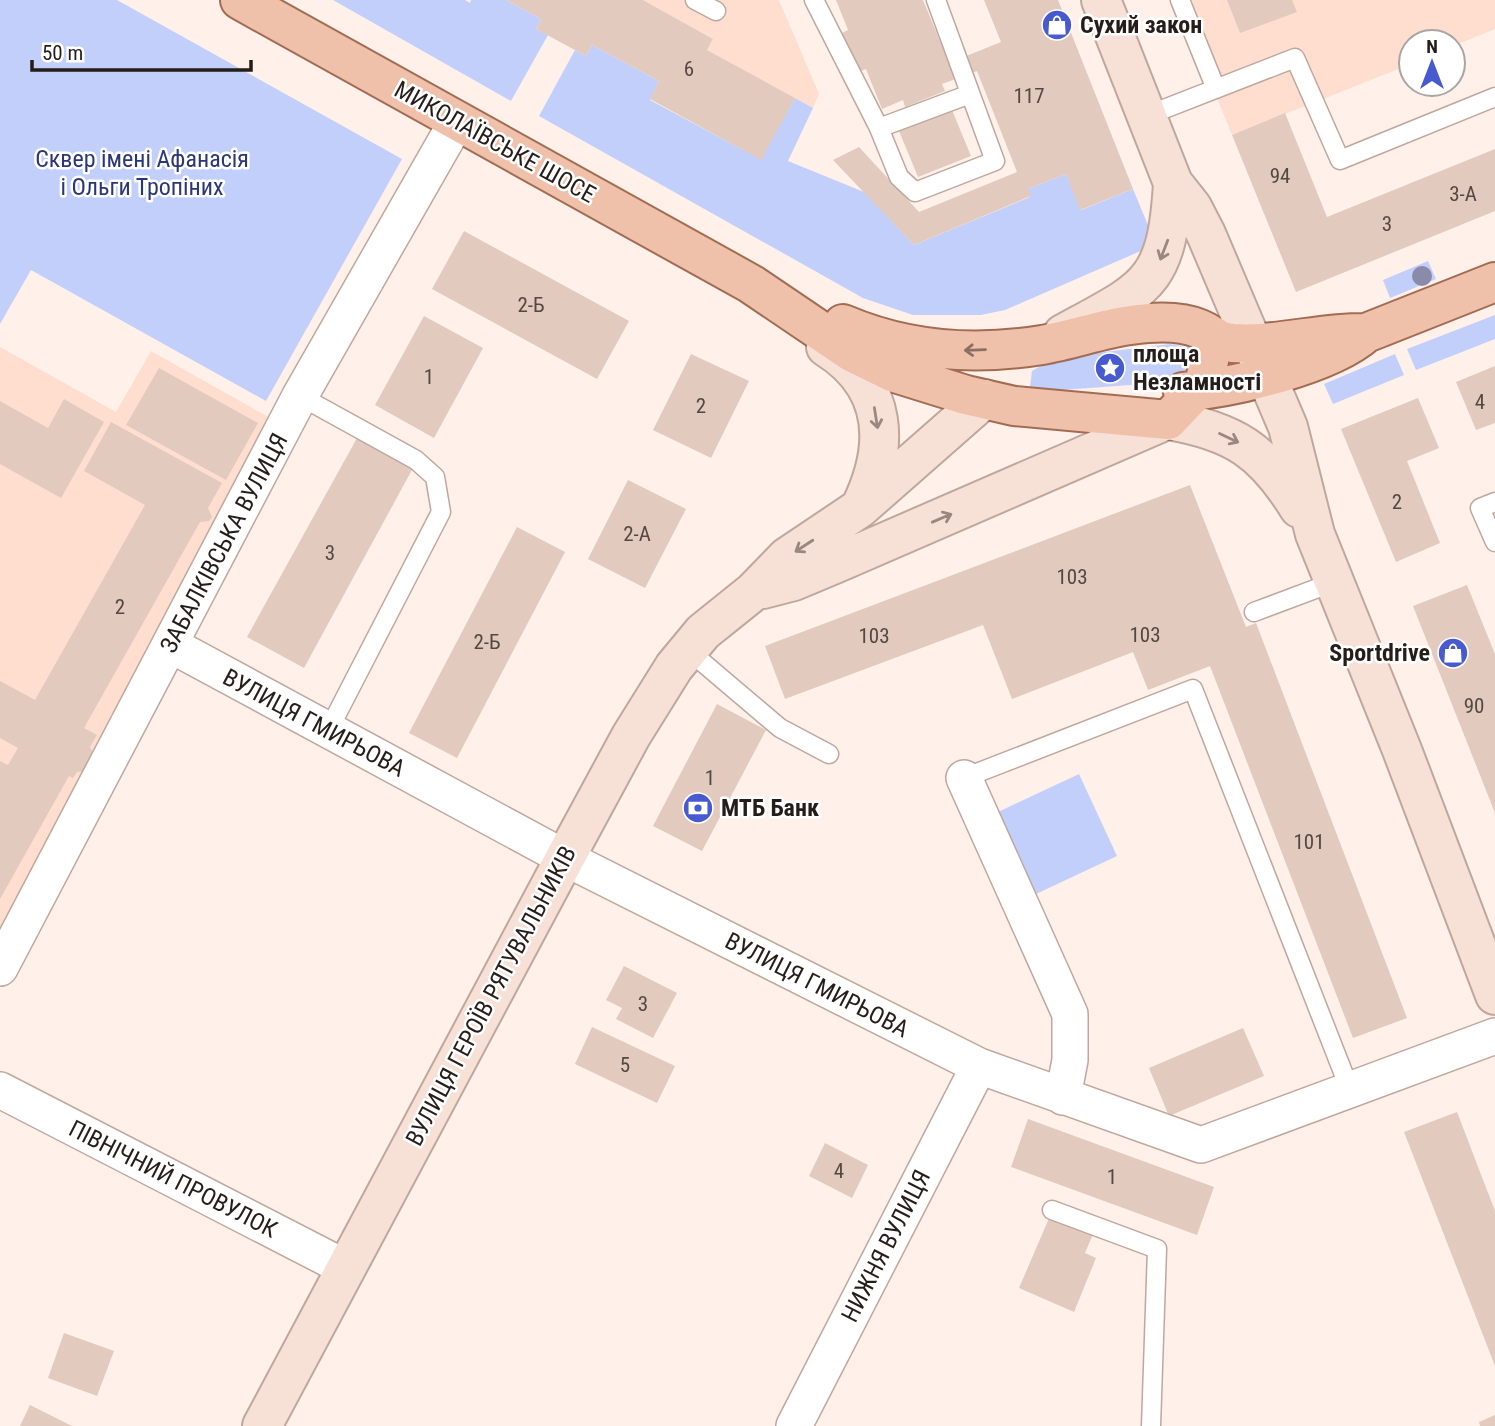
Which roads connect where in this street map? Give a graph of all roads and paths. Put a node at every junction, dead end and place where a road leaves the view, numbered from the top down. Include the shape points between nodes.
1 (240, 0) edge
2 (695, 0) edge
3 (814, 0) edge
4 (936, 0) edge
5 (1101, 0) edge
6 (1180, 0) edge
7 (716, 11) dead end
8 (1216, 89) junction
9 (970, 94) junction
10 (1495, 97) edge
11 (1146, 116) junction
12 (457, 121) junction
13 (879, 128) junction
14 (1173, 183) junction
15 (1495, 282) edge
16 (751, 284) junction
17 (1265, 349) junction
18 (1031, 356) junction
19 (1196, 391) junction
20 (300, 396) junction
21 (984, 399) junction
22 (1035, 408) junction
23 (1168, 420) junction
24 (1287, 427) junction
25 (1291, 478) junction
26 (1495, 502) edge
27 (860, 509) junction
28 (1495, 542) edge
29 (1334, 582) junction
30 (754, 591) junction
31 (1254, 612) dead end
32 (171, 645) junction
33 (688, 650) junction
34 (328, 731) junction
35 (829, 754) dead end
36 (964, 778) joint
37 (565, 858) junction
38 (0, 968) edge
39 (1495, 995) edge
40 (1495, 1036) edge
41 (979, 1066) junction
42 (0, 1090) edge
43 (1350, 1090) junction
44 (1063, 1097) junction
45 (1052, 1210) dead end
46 (346, 1268) junction
47 (262, 1426) edge
48 (794, 1426) edge
49 (1151, 1426) edge

1 - 12 main road, МИКОЛАЇВСЬКЕ ШОСЕ
2 - 7 lane
3 - 13 lane
4 - 9 lane
5 - 11 street
6 - 8 lane
8 - 10 lane via 1295,58 1340,160
8 - 11 lane
9 - 13 lane
9 - 13 lane via 995,160 915,192 899,177
11 - 14 street
12 - 16 main road, МИКОЛАЇВСЬКЕ ШОСЕ
12 - 20 street, ЗАБАЛКІВСЬКА ВУЛИЦЯ
14 - 17 street via 1192,207 1211,247 1215,282
14 -> 18 street via 1171,231 1155,271 1127,300
15 - 17 main road via 1366,333
18 -> 16 main road via 899,344
16 - 21 main road via 853,353 891,372
16 -> 27 street via 772,314 846,359 871,393 879,439 877,464
17 - 18 main road via 1168,323 1130,325
17 - 19 main road
17 - 23 street
17 - 24 street
17 - 24 street via 1307,370 1294,393
17 - 25 street via 1265,414
18 - 21 main road
18 - 22 main road via 1017,374 1020,393
19 - 22 main road
19 - 23 main road
20 - 32 street, ЗАБАЛКІВСЬКА ВУЛИЦЯ
20 - 34 lane via 416,460 435,477 441,512
21 - 22 main road
21 - 27 street
22 - 23 main road
23 -> 25 street via 1232,438
30 -> 23 street, ВУЛИЦЯ ГЕРОЇВ РЯТУВАЛЬНИКІВ via 794,581
24 - 25 street
25 - 29 street
26 - 28 lane via 1480,508
27 -> 30 street, ВУЛИЦЯ ГЕРОЇВ РЯТУВАЛЬНИКІВ via 787,558
29 - 31 lane
29 - 39 street
30 - 33 street, ВУЛИЦЯ ГЕРОЇВ РЯТУВАЛЬНИКІВ via 726,611
32 - 34 street, ВУЛИЦЯ ГМИРЬОВА
32 - 38 street, ЗАБАЛКІВСЬКА ВУЛИЦЯ
33 - 35 lane via 780,728
33 - 37 street, ВУЛИЦЯ ГЕРОЇВ РЯТУВАЛЬНИКІВ via 631,736
34 - 37 street, ВУЛИЦЯ ГМИРЬОВА
36 - 43 lane via 1193,690
36 - 44 street via 1070,1014 1070,1060
37 - 41 street, ВУЛИЦЯ ГМИРЬОВА
37 - 46 street, ВУЛИЦЯ ГЕРОЇВ РЯТУВАЛЬНИКІВ
40 - 43 street, ВУЛИЦЯ ГМИРЬОВА
41 - 44 street, ВУЛИЦЯ ГМИРЬОВА
41 - 48 street, НИЖНЯ ВУЛИЦЯ
42 - 46 street, ПІВНІЧНИЙ ПРОВУЛОК
43 - 44 street, ВУЛИЦЯ ГМИРЬОВА via 1201,1145
45 - 49 lane via 1157,1249
46 - 47 street, ВУЛИЦЯ ГЕРОЇВ РЯТУВАЛЬНИКІВ

